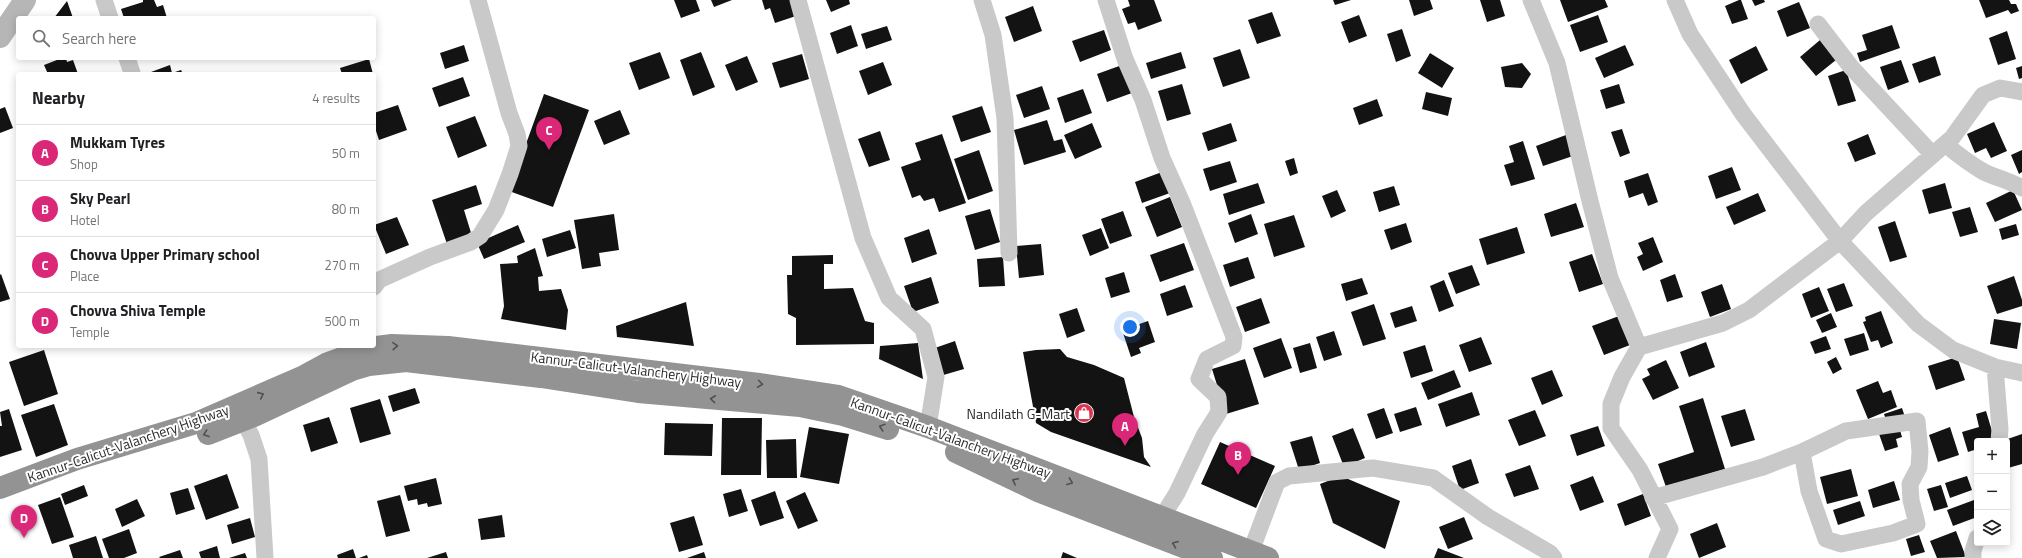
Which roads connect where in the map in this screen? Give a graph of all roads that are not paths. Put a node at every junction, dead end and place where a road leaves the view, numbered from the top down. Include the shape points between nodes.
1 (25, 0) edge
2 (104, 0) edge
3 (478, 0) edge
4 (798, 0) edge
5 (982, 0) edge
6 (1106, 0) edge
7 (1531, 0) edge
8 (1675, 0) edge
9 (109, 16) edge
10 (1818, 24) dead end
11 (0, 37) edge
12 (2022, 92) edge
13 (1939, 149) junction
14 (2022, 188) edge
15 (1840, 241) junction
16 (1009, 253) dead end
17 (376, 284) edge
18 (376, 346) edge
19 (1639, 347) junction
20 (366, 348) edge
21 (1994, 367) junction
22 (2022, 373) edge
23 (239, 413) junction
24 (928, 427) junction
25 (1998, 438) edge
26 (1802, 452) junction
27 (0, 488) edge
28 (1653, 498) junction
29 (0, 502) edge
30 (1162, 517) junction
31 (1975, 546) edge
32 (1260, 555) edge
33 (264, 558) edge
34 (1212, 558) edge
35 (1554, 558) edge
36 (1656, 558) edge
37 (1973, 558) edge

1 - 11 main road
2 - 9 street
3 - 17 street via 508,113 518,140 519,146 510,174 496,210 480,236 379,280
4 - 24 street via 863,238 889,298 923,329 936,377
5 - 16 street via 993,35 1004,118
6 - 30 street via 1162,158 1234,337 1233,346 1208,359 1199,379 1218,397 1219,412
7 - 19 street via 1557,63 1610,278
8 - 15 street via 1690,34 1743,114
10 - 13 street via 1851,67
12 - 13 street via 2000,88 1984,95 1952,138
13 - 14 street
13 - 15 street via 1866,213
15 - 19 street via 1749,310 1722,323
15 - 21 street via 1918,324 1952,350
18 -> 24 highway, Kannur-Calicut-Valanchery Highway via 448,347 759,384 838,396
19 - 28 street via 1622,377 1611,404 1611,428 1640,470
23 -> 20 highway, Kannur-Calicut-Valanchery Highway via 328,363
21 - 22 street
21 - 25 street via 2000,429
23 - 27 highway, Kannur-Calicut-Valanchery Highway via 196,422 77,459
23 -> 29 highway, Kannur-Calicut-Valanchery Highway via 205,435 63,479
23 - 33 street via 251,435 258,458
34 -> 23 highway, Kannur-Calicut-Valanchery Highway via 1040,492 954,451 843,415 800,406 638,392 541,377 406,361 369,365 352,370
24 -> 30 highway, Kannur-Calicut-Valanchery Highway
26 - 26 street via 1809,491 1826,539 1840,544 1893,533 1917,524 1910,484 1919,467 1917,420 1846,430
26 - 28 street via 1763,467
28 - 36 street via 1670,529
30 - 32 highway, Kannur-Calicut-Valanchery Highway
31 - 37 street
32 - 35 street via 1277,482 1289,476 1373,468 1433,478 1488,517 1550,553

